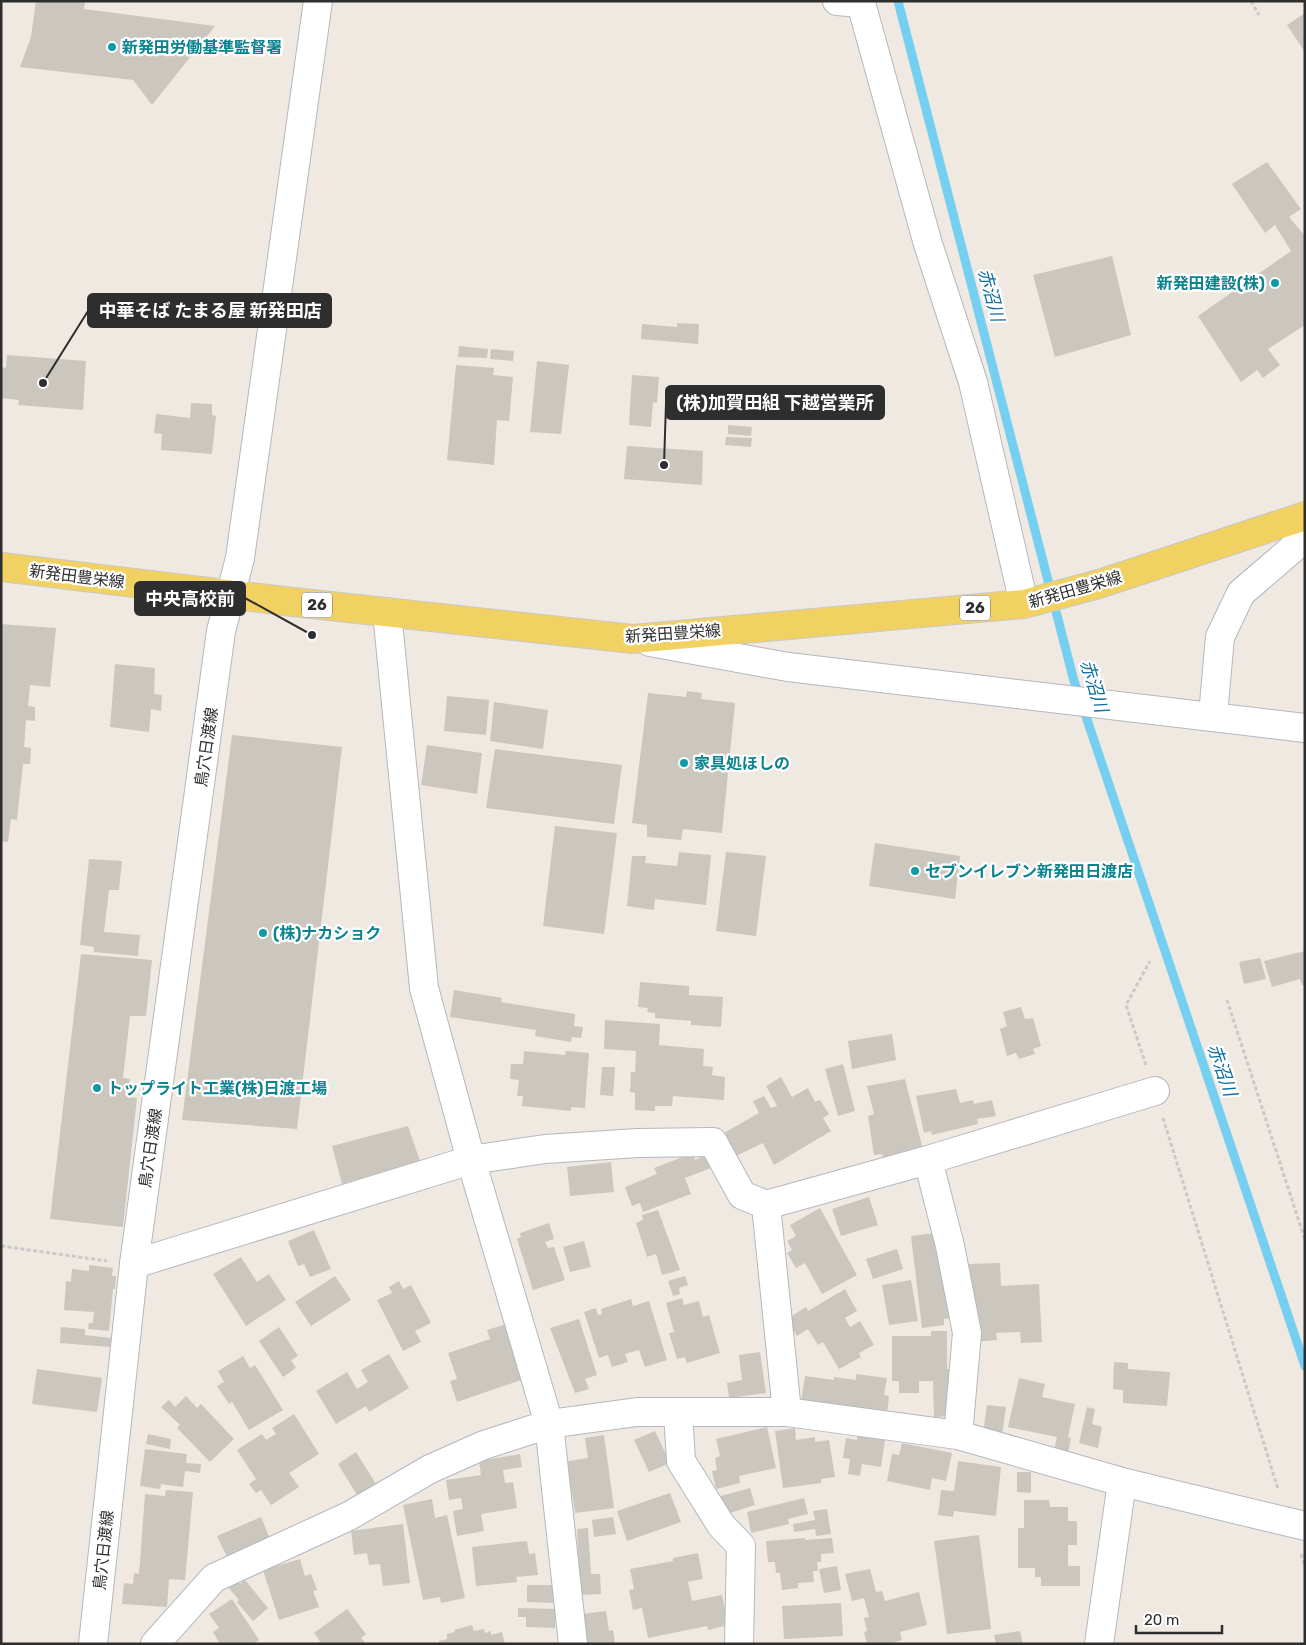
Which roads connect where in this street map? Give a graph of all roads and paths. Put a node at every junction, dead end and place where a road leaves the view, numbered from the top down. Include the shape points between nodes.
1 (318, 1) edge
2 (837, 1) edge
3 (1250, 1) edge
4 (1259, 15) dead end
5 (1305, 516) edge
6 (1305, 538) edge
7 (1, 567) edge
8 (230, 595) junction
9 (1024, 604) junction
10 (387, 612) junction
11 (633, 639) junction
12 (1212, 715) junction
13 (1305, 728) edge
14 (1150, 961) dead end
15 (1227, 1000) dead end
16 (1155, 1090) junction
17 (472, 1160) junction
18 (928, 1160) junction
19 (766, 1205) junction
20 (1305, 1240) edge
21 (1, 1246) edge
22 (134, 1264) junction
23 (678, 1412) junction
24 (787, 1412) junction
25 (549, 1424) junction
26 (958, 1435) junction
27 (1122, 1482) junction
28 (1297, 1524) edge
29 (1305, 1566) edge
30 (93, 1644) edge
31 (155, 1644) edge
32 (573, 1644) edge
33 (739, 1644) edge
34 (1100, 1644) edge

1 - 8 street, 鳥穴日渡線 via 240,558
2 - 9 street via 861,3 928,244 973,382
3 - 4 path
5 - 9 main road, 新発田豊栄線 / 26 via 1099,584
6 - 12 street via 1241,593 1220,637
7 - 8 main road, 新発田豊栄線 / 26
8 - 10 main road, 新発田豊栄線 / 26
8 - 22 street, 鳥穴日渡線 via 221,631
9 - 11 main road, 新発田豊栄線 / 26
10 - 11 main road, 新発田豊栄線 / 26
10 - 17 street via 424,988
11 - 12 street via 788,667
12 - 13 street
14 - 16 path via 1126,1004
15 - 20 path
16 - 18 street
16 - 28 path
17 - 19 street via 629,1143 713,1142 742,1195
17 - 22 street
17 - 25 street
18 - 19 street
18 - 26 street via 950,1246 967,1333
19 - 24 street
21 - 22 path
22 - 30 street, 鳥穴日渡線
23 - 24 street
23 - 25 street via 637,1412
23 - 33 street via 681,1461 721,1525 741,1546
24 - 26 street
25 - 31 street via 484,1445 439,1465 350,1516 214,1578
25 - 32 street
26 - 27 street
27 - 28 street
27 - 34 street
28 - 29 path

